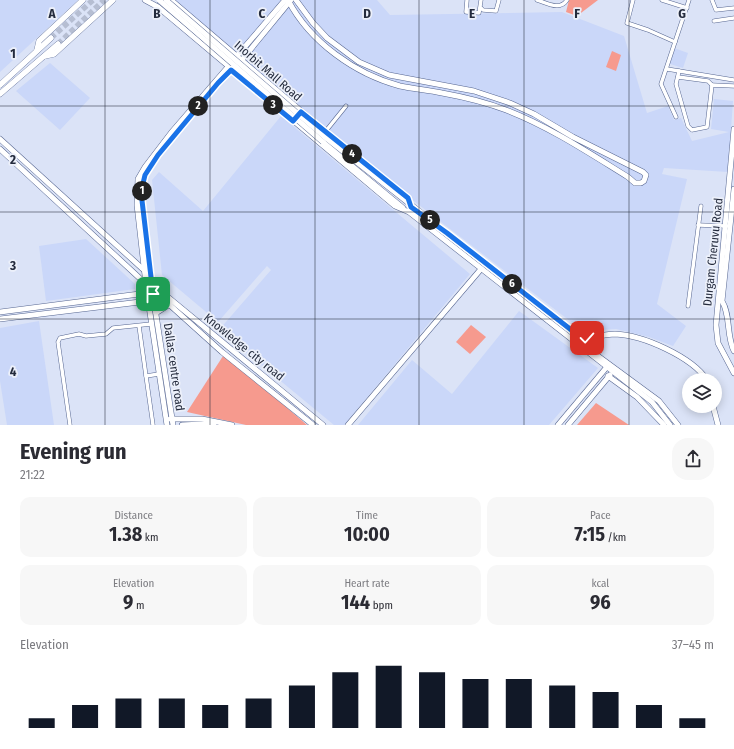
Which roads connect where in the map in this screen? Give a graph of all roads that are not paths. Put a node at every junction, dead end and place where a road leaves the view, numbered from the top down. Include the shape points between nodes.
1 (83, 0) edge
2 (113, 0) edge
3 (145, 0) edge
4 (159, 0) edge
5 (166, 0) edge
6 (171, 0) edge
7 (296, 0) edge
8 (467, 0) edge
9 (481, 0) edge
10 (499, 0) edge
11 (537, 0) edge
12 (567, 0) edge
13 (633, 0) edge
14 (663, 0) edge
15 (689, 0) edge
16 (712, 0) edge
17 (288, 1) edge
18 (108, 2) edge
19 (687, 8) junction
20 (734, 8) edge
21 (734, 18) edge
22 (193, 19) junction
23 (714, 21) dead end
24 (183, 29) junction
25 (51, 38) tunnel mouth
26 (676, 42) junction
27 (58, 44) tunnel mouth
28 (37, 50) junction
29 (45, 56) junction
30 (236, 57) junction
31 (241, 61) junction
32 (229, 69) junction
33 (667, 69) junction
34 (679, 71) junction
35 (678, 77) junction
36 (402, 78) junction
37 (734, 80) edge
38 (0, 84) edge
39 (400, 86) junction
40 (712, 86) junction
41 (734, 86) edge
42 (0, 94) edge
43 (346, 106) dead end
44 (301, 112) junction
45 (676, 117) dead end
46 (293, 121) junction
47 (734, 129) edge
48 (324, 137) junction
49 (573, 137) junction
50 (0, 140) edge
51 (570, 142) junction
52 (0, 150) edge
53 (734, 189) edge
54 (701, 206) dead end
55 (410, 209) junction
56 (141, 217) junction
57 (698, 225) junction
58 (728, 226) junction
59 (114, 244) junction
60 (109, 250) junction
61 (481, 269) junction
62 (145, 271) junction
63 (150, 286) junction
64 (147, 293) junction
65 (148, 301) junction
66 (170, 304) junction
67 (688, 306) dead end
68 (0, 312) edge
69 (156, 313) junction
70 (0, 319) edge
71 (151, 324) junction
72 (139, 326) junction
73 (579, 336) junction
74 (734, 351) edge
75 (606, 368) junction
76 (702, 373) edge
77 (734, 373) edge
78 (159, 374) junction
79 (610, 374) junction
80 (146, 376) junction
81 (715, 413) edge
82 (172, 418) junction
83 (166, 422) edge
84 (70, 425) edge
85 (153, 425) edge
86 (173, 425) edge
87 (182, 425) edge
88 (214, 425) edge
89 (232, 425) edge
90 (312, 425) edge
91 (323, 425) edge
92 (348, 425) edge
93 (558, 425) edge
94 (568, 425) edge
95 (664, 425) edge
96 (670, 425) edge
97 (678, 425) edge
98 (718, 425) edge

1 - 28 main road via 39,41
2 - 18 main road
3 - 24 main road, Inorbit Mall Road via 158,7
4 - 48 main road, bridge
5 - 48 main road, bridge
6 - 22 main road, Inorbit Mall Road
7 - 36 main road via 313,23 342,50 359,62
8 - 9 street via 466,12 479,13
9 - 10 street via 481,10 493,12 497,10
11 - 12 street via 562,6
13 - 26 street via 626,24
14 - 19 street
15 - 19 street
16 - 20 street via 716,10
17 - 30 main road
17 - 31 main road
17 - 39 main road via 322,43 348,63 370,75
18 - 29 main road via 54,54
19 - 26 street
21 - 23 street
22 - 24 main road
22 - 30 main road, Inorbit Mall Road
24 - 32 main road, Inorbit Mall Road
25 - 28 main road
26 - 33 street
27 - 29 main road
28 - 38 main road
29 - 42 main road
30 - 31 main road, Inorbit Mall Road
31 - 44 main road, Inorbit Mall Road
32 - 46 main road, Inorbit Mall Road
32 - 56 main road via 151,165 142,184
33 - 34 street
33 - 45 street via 661,86
34 - 35 street
34 - 37 street
35 - 40 street via 708,81
35 - 40 street via 676,84 688,126 692,130 707,128
36 - 39 main road
36 - 49 main road via 493,97 534,114
39 - 51 main road via 483,102 524,117
40 - 41 street
43 - 48 street
44 - 46 main road
44 - 48 main road, Inorbit Mall Road
46 - 55 main road, Inorbit Mall Road via 395,206
47 - 58 main road, Durgam Cheruvu Road
48 - 55 main road
49 - 51 main road
49 - 51 main road via 644,172 644,181 635,183
50 - 59 main road
52 - 60 main road
53 - 58 main road, Durgam Cheruvu Road
54 - 57 street
55 - 61 main road, Inorbit Mall Road
55 - 73 main road, Inorbit Mall Road via 447,233
56 - 62 main road
56 - 63 main road
57 - 58 street
57 - 67 street
58 - 74 main road, Durgam Cheruvu Road via 722,301
58 - 77 main road, Durgam Cheruvu Road via 716,333 723,354
59 - 60 main road
59 - 62 main road
60 - 63 main road
61 - 75 main road, Inorbit Mall Road
61 - 92 main road
62 - 63 main road
63 - 64 main road, Dallas centre road
63 - 66 main road, Knowledge city road
63 - 69 main road, Dallas centre road
63 - 91 main road, Knowledge city road
64 - 65 main road, Dallas centre road
64 - 68 main road
65 - 70 main road
65 - 71 main road, Dallas centre road
66 - 69 main road
66 - 90 main road, Knowledge city road via 222,352
69 - 82 main road, Dallas centre road
71 - 72 street
71 - 78 main road, Dallas centre road
72 - 80 street
72 - 84 street via 113,328 106,334 79,334 60,338 58,342
73 - 76 main road via 587,338 615,334 659,346
73 - 97 main road, Inorbit Mall Road via 591,351 659,401
75 - 79 main road, Inorbit Mall Road
75 - 93 main road
78 - 80 street
78 - 83 main road, Dallas centre road
79 - 94 main road
79 - 95 main road
79 - 96 main road via 652,402
80 - 85 street
81 - 98 main road
82 - 83 main road
82 - 86 main road, Dallas centre road
82 - 89 main road via 210,420
87 - 88 main road

